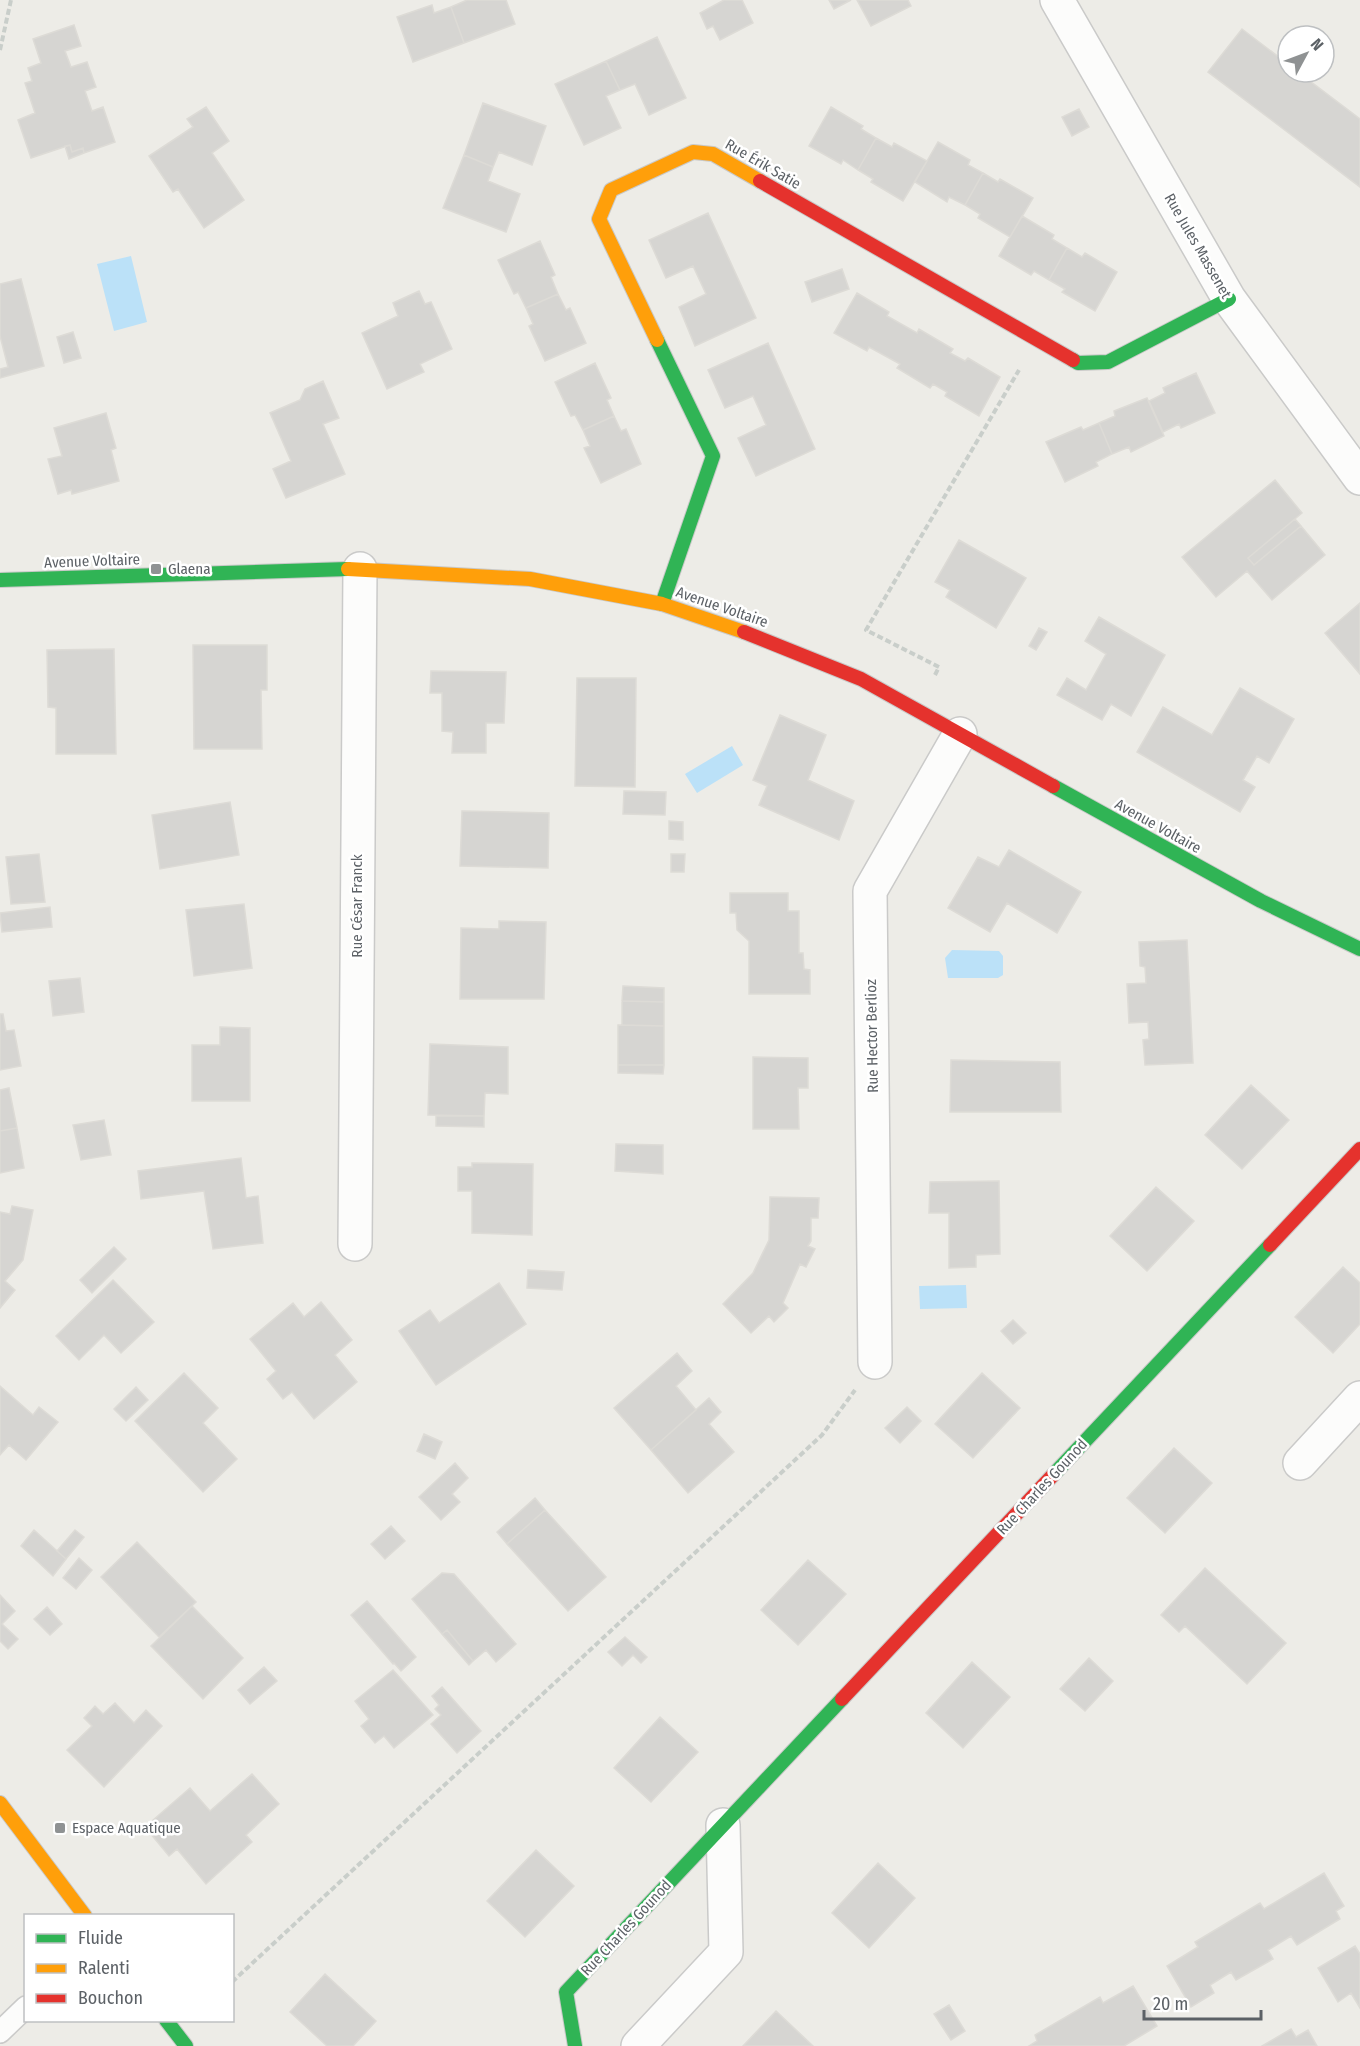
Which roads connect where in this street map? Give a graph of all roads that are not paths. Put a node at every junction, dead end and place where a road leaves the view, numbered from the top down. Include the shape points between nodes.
1 (1057, 0) edge
2 (1229, 299) junction
3 (1360, 478) edge
4 (360, 568) junction
5 (0, 580) edge
6 (662, 604) junction
7 (960, 734) junction
8 (1360, 949) edge
9 (1360, 1149) edge
10 (355, 1244) dead end
11 (875, 1362) road end
12 (1360, 1398) edge
13 (1300, 1463) dead end
14 (0, 1803) edge
15 (723, 1825) junction
16 (83, 1914) edge
17 (24, 2009) edge
18 (168, 2022) edge
19 (0, 2032) edge
20 (186, 2046) edge
21 (574, 2046) edge
22 (638, 2046) edge

1 - 2 street, Rue Jules Massenet
2 - 3 street, Rue Jules Massenet
2 - 6 street, Rue Érik Satie via 1108,363 1078,363 713,154 693,152 611,190 599,219 713,456
4 - 5 street, Avenue Voltaire
4 - 6 street, Avenue Voltaire via 530,579
4 - 10 street, Rue César Franck
6 - 7 street, Avenue Voltaire via 861,679
7 - 8 street, Avenue Voltaire via 1261,901
7 - 11 street, Rue Hector Berlioz via 870,891
9 - 15 street, Rue Charles Gounod
12 - 13 street
14 - 16 street
15 - 21 street, Rue Charles Gounod via 566,1992
15 - 22 street via 726,1952
17 - 19 lane
18 - 20 street

